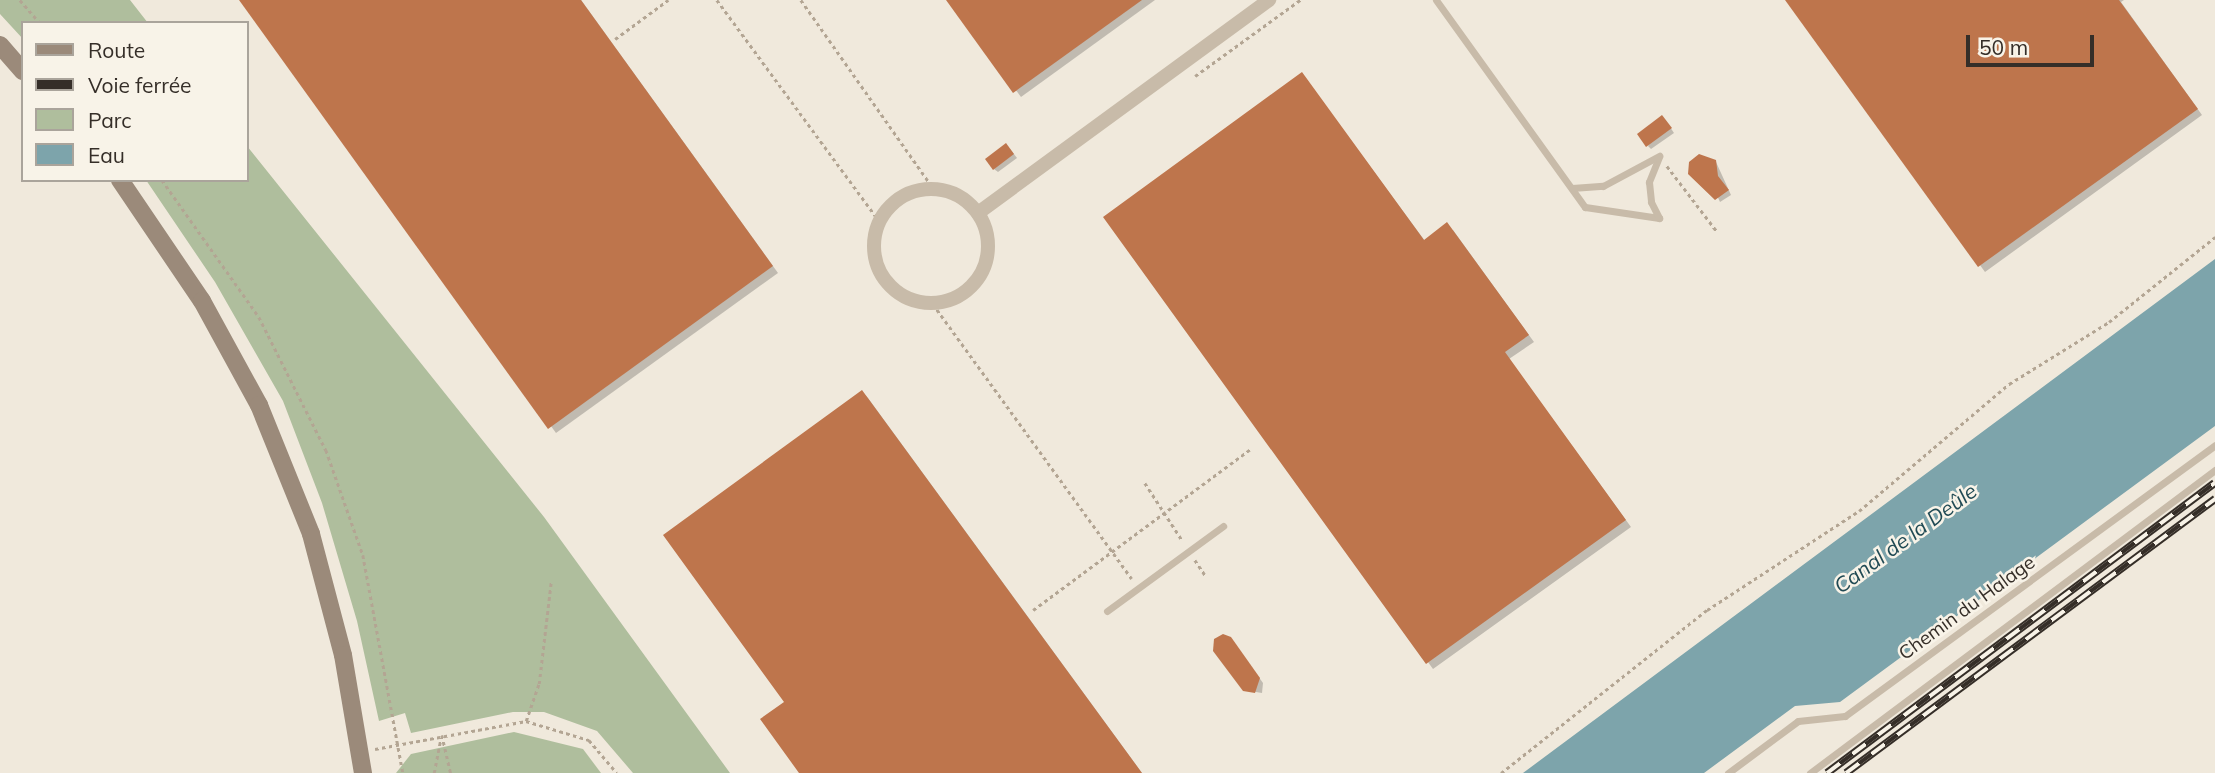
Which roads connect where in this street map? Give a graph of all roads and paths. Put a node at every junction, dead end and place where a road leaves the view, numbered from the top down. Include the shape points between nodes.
1 (20, 0) edge
2 (668, 0) edge
3 (717, 0) edge
4 (801, 0) edge
5 (1436, 0) edge
6 (1268, 2) edge
7 (38, 21) edge
8 (615, 39) dead end
9 (0, 45) edge
10 (21, 69) edge
11 (1659, 156) junction
12 (121, 182) edge
13 (163, 182) edge
14 (1572, 188) junction
15 (934, 189) junction
16 (978, 213) junction
17 (880, 222) junction
18 (1716, 230) dead end
19 (2215, 237) edge
20 (933, 304) junction
21 (2215, 445) edge
22 (1252, 448) dead end
23 (2215, 470) edge
24 (1145, 483) dead end
25 (1164, 513) junction
26 (1223, 526) dead end
27 (1112, 551) junction
28 (1189, 551) junction
29 (1205, 575) dead end
30 (551, 582) dead end
31 (1138, 587) junction
32 (1033, 610) dead end
33 (1107, 611) dead end
34 (526, 721) junction
35 (442, 735) junction
36 (400, 744) junction
37 (361, 752) junction
38 (363, 773) edge
39 (403, 773) edge
40 (434, 773) edge
41 (451, 773) edge
42 (617, 773) edge
43 (1501, 773) edge
44 (1728, 773) edge
45 (1810, 773) edge

1 - 7 path
2 - 8 path
3 - 17 path
4 - 15 path
5 - 14 lane
6 - 16 street
9 - 10 main road
11 - 14 lane via 1603,186
11 - 14 lane via 1649,182 1659,218 1585,207
11 - 18 path
12 - 37 main road via 202,301 259,405 311,534 343,655
13 - 36 path via 259,317 326,450 363,555
15 - 16 street via 955,194
15 - 17 street via 897,200
16 - 20 street via 988,240 980,276 954,299
17 - 20 street via 874,243 886,281 914,301
19 - 43 path via 2109,322 2009,384 1859,511 1707,610
20 - 27 path
21 - 44 lane, Chemin du Halage via 1846,716 1798,721
22 - 25 path
23 - 45 lane
24 - 25 path
25 - 27 path
25 - 28 path
26 - 28 lane
27 - 31 path
27 - 32 path
28 - 29 path
28 - 31 lane
30 - 34 path via 539,684
31 - 33 lane
34 - 35 path
34 - 42 path via 589,740
35 - 36 path
35 - 40 path
35 - 41 path
36 - 37 path
36 - 39 path
37 - 38 main road

